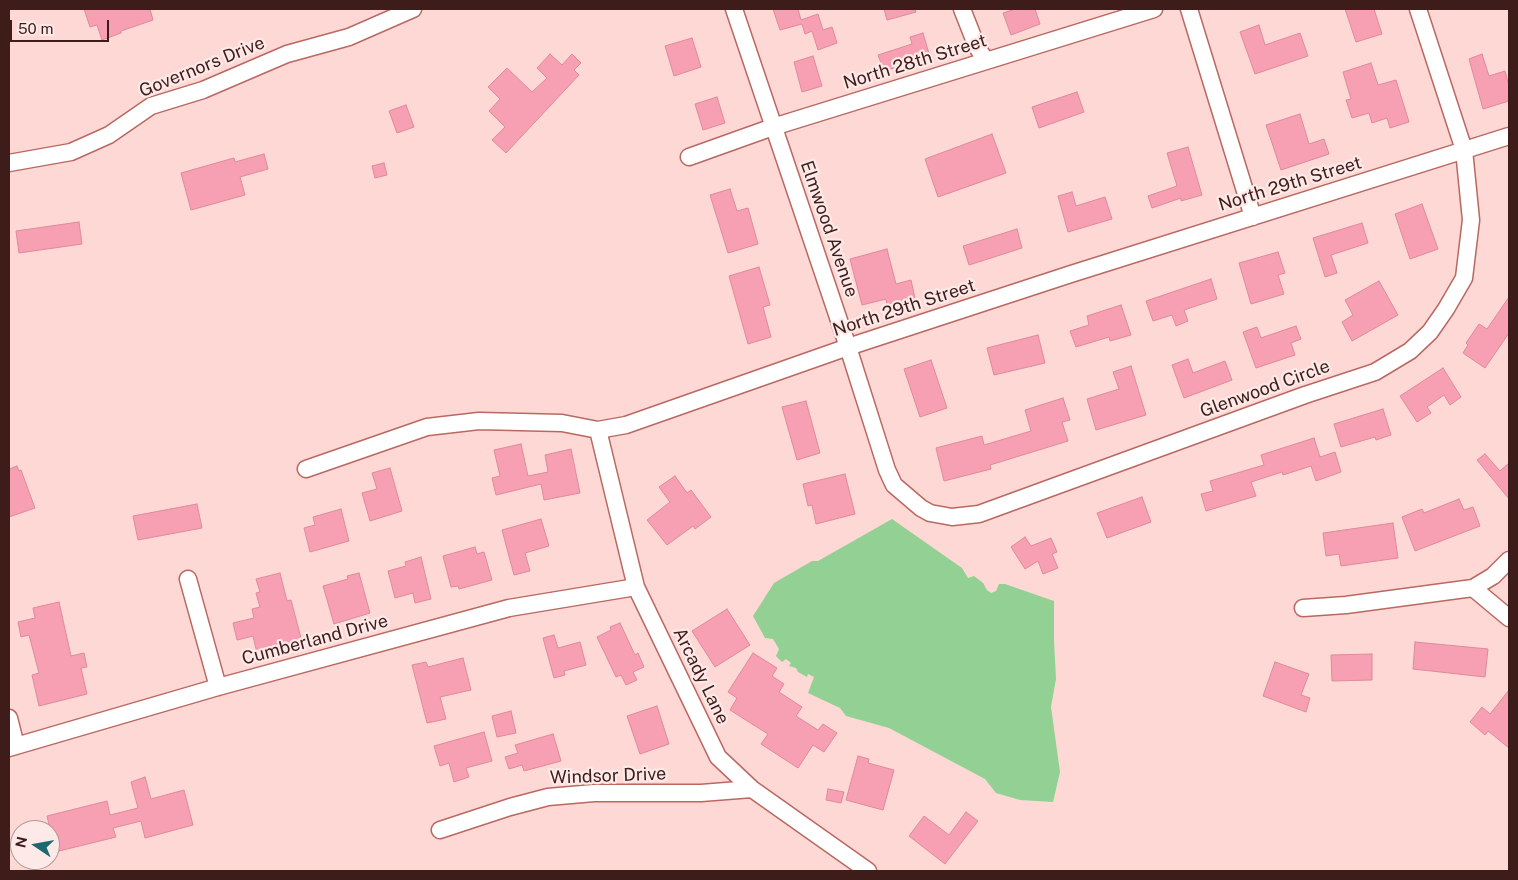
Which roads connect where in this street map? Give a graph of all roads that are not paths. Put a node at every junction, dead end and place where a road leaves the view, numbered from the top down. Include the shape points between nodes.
1 (414, 9) edge
2 (734, 9) edge
3 (962, 9) edge
4 (1154, 9) edge
5 (1189, 9) edge
6 (1418, 9) edge
7 (986, 61) junction
8 (773, 128) junction
9 (1509, 136) edge
10 (1464, 150) junction
11 (689, 157) dead end
12 (9, 163) edge
13 (1253, 217) junction
14 (848, 347) junction
15 (598, 430) junction
16 (306, 469) dead end
17 (921, 508) joint
18 (1509, 560) edge
19 (188, 579) dead end
20 (636, 587) junction
21 (1473, 588) junction
22 (1303, 608) dead end
23 (1509, 618) edge
24 (218, 687) junction
25 (9, 718) edge
26 (12, 747) edge
27 (752, 789) junction
28 (440, 830) dead end
29 (868, 871) edge

1 - 12 street, Governors Drive via 349,37 287,54 203,90 150,106 108,135 71,152
2 - 8 street, Elmwood Avenue
3 - 7 street
4 - 7 street, North 28th Street
5 - 13 street
6 - 10 street, Glenwood Circle
7 - 8 street, North 28th Street
8 - 11 street, North 28th Street
8 - 14 street, Elmwood Avenue
9 - 10 street, North 29th Street
10 - 13 street, North 29th Street
10 - 17 street, Glenwood Circle via 1471,220 1464,278 1430,332 1404,355 1375,372 978,514 952,517
13 - 14 street, North 29th Street
14 - 15 street, North 29th Street via 626,425
14 - 17 street, Elmwood Avenue via 887,470 894,485
15 - 16 street, North 29th Street via 562,424 479,421 427,427
15 - 20 street, Arcady Lane
18 - 21 street
19 - 24 street
20 - 24 street, Cumberland Drive via 510,608
20 - 27 street, Arcady Lane via 718,757
21 - 22 street
21 - 23 street
24 - 26 street, Cumberland Drive
25 - 26 street
27 - 28 street, Windsor Drive via 548,797
27 - 29 street, Arcady Lane

